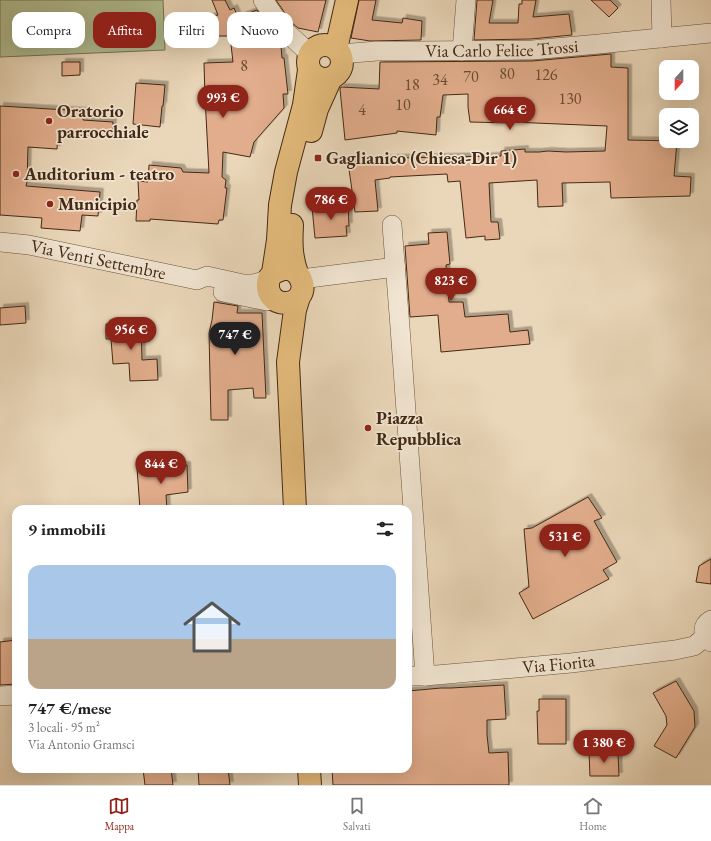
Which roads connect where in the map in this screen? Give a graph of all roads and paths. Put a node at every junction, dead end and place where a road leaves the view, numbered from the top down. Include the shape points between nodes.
1 (263, 0) edge
2 (336, 0) edge
3 (347, 0) edge
4 (466, 0) edge
5 (661, 0) edge
6 (711, 33) edge
7 (662, 38) junction
8 (462, 51) junction
9 (324, 54) junction
10 (392, 225) dead end
11 (0, 242) edge
12 (396, 267) junction
13 (271, 276) junction
14 (197, 280) junction
15 (299, 283) junction
16 (274, 300) junction
17 (288, 362) junction
18 (295, 505) edge
19 (408, 505) edge
20 (412, 590) edge
21 (709, 633) edge
22 (416, 676) edge
23 (12, 695) edge
24 (0, 696) edge
25 (309, 773) edge
26 (310, 785) edge

1 - 9 street via 283,29
2 - 9 main road
3 - 9 main road
4 - 8 street
5 - 7 street
6 - 7 street, Via Carlo Felice Trossi
7 - 8 street, Via Carlo Felice Trossi via 532,50
8 - 9 street, Via Carlo Felice Trossi
9 - 13 main road via 304,106 286,172
9 - 15 main road via 316,77 331,78 317,109 293,207 292,254
10 - 12 street
11 - 14 street, Via Venti Settembre via 29,245
12 - 15 street
12 - 19 street
13 - 14 street, Via Venti Settembre via 252,284 207,276
13 - 15 main road via 283,269 291,270
13 - 16 main road via 268,286
14 - 16 street, Via Venti Settembre via 204,288 267,302
15 - 16 main road via 292,302 282,303
15 - 17 main road
16 - 17 main road
17 - 18 main road
20 - 22 street
21 - 22 street, Via Fiorita via 694,646 675,650 571,664
23 - 24 street
25 - 26 main road

